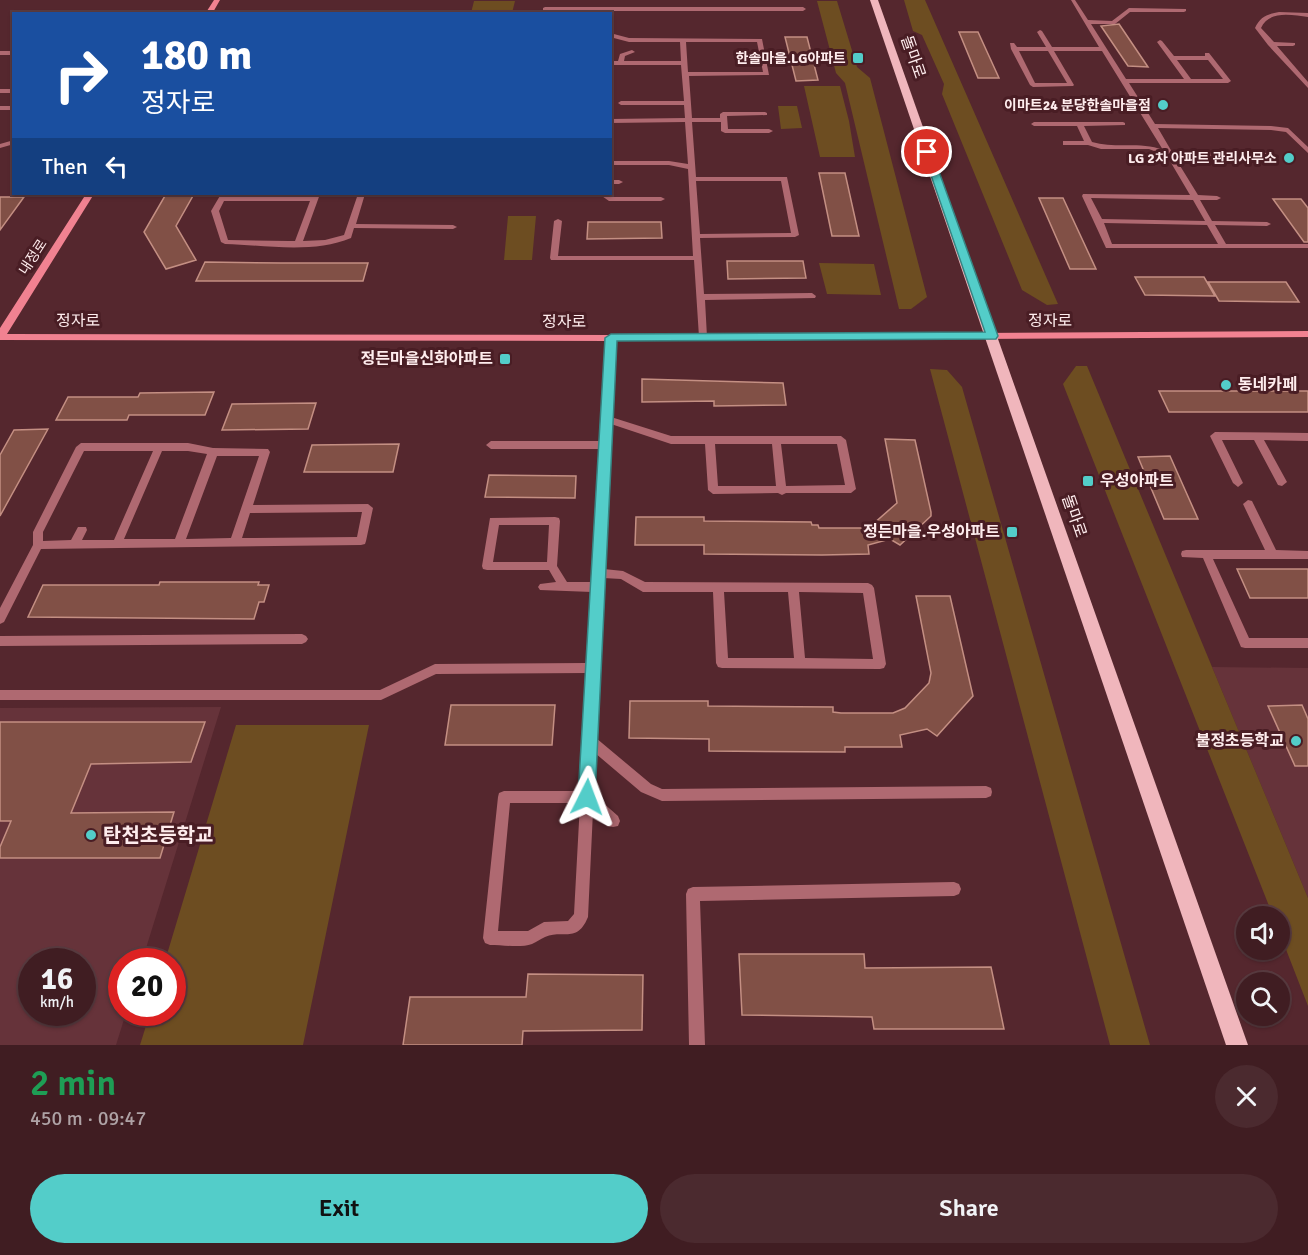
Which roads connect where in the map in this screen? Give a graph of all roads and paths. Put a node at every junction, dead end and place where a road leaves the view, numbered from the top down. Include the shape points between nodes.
1 (874, 0) edge
2 (1073, 1) edge
3 (545, 9) dead end
4 (803, 9) dead end
5 (1184, 10) dead end
6 (601, 11) edge
7 (1308, 15) edge
8 (1087, 22) junction
9 (1040, 32) dead end
10 (612, 36) edge
11 (683, 40) junction
12 (1160, 42) dead end
13 (1270, 44) junction
14 (1293, 44) dead end
15 (1051, 49) junction
16 (1103, 49) junction
17 (632, 52) dead end
18 (1172, 58) junction
19 (612, 63) edge
20 (621, 63) junction
21 (684, 63) junction
22 (685, 75) junction
23 (1123, 81) junction
24 (1189, 81) junction
25 (1308, 86) edge
26 (621, 103) dead end
27 (686, 103) junction
28 (765, 114) dead end
29 (688, 120) junction
30 (724, 120) junction
31 (612, 121) edge
32 (1034, 124) dead end
33 (1079, 124) junction
34 (1123, 124) dead end
35 (1153, 126) junction
36 (769, 131) dead end
37 (1066, 143) dead end
38 (1089, 143) junction
39 (1308, 152) edge
40 (1168, 153) junction
41 (1269, 154) dead end
42 (612, 163) edge
43 (691, 167) junction
44 (692, 179) junction
45 (89, 195) edge
46 (361, 195) edge
47 (604, 195) edge
48 (222, 196) edge
49 (316, 196) edge
50 (1195, 197) junction
51 (1217, 198) dead end
52 (661, 199) dead end
53 (558, 221) dead end
54 (1099, 222) junction
55 (1211, 223) junction
56 (1267, 224) dead end
57 (351, 226) junction
58 (453, 227) dead end
59 (695, 236) junction
60 (299, 242) junction
61 (1308, 246) edge
62 (1224, 247) junction
63 (697, 258) junction
64 (812, 296) dead end
65 (699, 297) junction
66 (1308, 334) edge
67 (0, 336) edge
68 (992, 336) junction
69 (702, 337) junction
70 (611, 338) junction
71 (606, 419) junction
72 (1257, 436) junction
73 (1308, 437) edge
74 (710, 440) junction
75 (776, 440) junction
76 (491, 445) dead end
77 (605, 445) junction
78 (159, 447) junction
79 (213, 452) junction
80 (1282, 482) dead end
81 (1238, 483) dead end
82 (782, 491) junction
83 (1248, 504) dead end
84 (247, 509) junction
85 (82, 530) dead end
86 (235, 542) junction
87 (179, 543) junction
88 (117, 544) junction
89 (38, 545) junction
90 (74, 545) junction
91 (1186, 554) dead end
92 (1206, 554) junction
93 (1273, 555) junction
94 (1308, 555) edge
95 (552, 566) junction
96 (598, 573) junction
97 (544, 587) dead end
98 (564, 587) junction
99 (597, 587) junction
100 (718, 587) junction
101 (793, 588) junction
102 (0, 619) edge
103 (302, 639) dead end
104 (0, 640) edge
105 (1308, 643) edge
106 (800, 664) junction
107 (593, 668) junction
108 (0, 695) edge
109 (589, 740) junction
110 (986, 792) dead end
111 (587, 797) junction
112 (613, 821) dead end
113 (954, 889) dead end
114 (697, 1045) edge
115 (1237, 1045) edge

1 - 68 main road, 돌마로
2 - 8 lane
3 - 6 lane
4 - 6 lane
5 - 8 lane via 1129,10 1113,23
7 - 13 lane via 1276,14 1263,19 1258,28
8 - 16 lane
9 - 15 lane
10 - 11 lane via 629,40
11 - 21 lane
11 - 22 lane via 760,40 767,74
12 - 18 lane
13 - 14 lane
13 - 25 lane
15 - 15 lane via 1071,85 1033,85 1013,46
15 - 16 lane
16 - 23 lane
17 - 20 lane via 622,55
18 - 24 lane
18 - 24 lane via 1208,56 1228,81
19 - 20 lane
20 - 21 lane
21 - 22 lane
22 - 27 lane
23 - 24 lane
23 - 35 lane
26 - 27 lane
27 - 29 lane
28 - 30 lane via 723,114
29 - 30 lane
29 - 31 lane
29 - 43 lane
30 - 36 lane via 725,131
32 - 33 lane
33 - 34 lane
33 - 38 lane
35 - 39 lane via 1288,130
35 - 40 lane
37 - 38 lane
38 - 40 lane via 1101,147 1150,147
40 - 41 lane
40 - 50 lane
42 - 43 lane
43 - 44 lane
44 - 59 lane
44 - 59 lane via 784,178 795,235
45 - 67 street, 내정로
46 - 57 lane
47 - 52 lane via 609,199
48 - 49 lane
48 - 60 lane via 215,211 225,242
49 - 60 lane
50 - 51 lane
50 - 54 lane via 1086,196
50 - 55 lane
53 - 63 lane via 554,258
54 - 55 lane
54 - 62 lane via 1109,246
55 - 56 lane
55 - 62 lane
57 - 58 lane
57 - 60 lane via 348,236 337,242
59 - 63 lane
61 - 62 lane
63 - 65 lane
64 - 65 lane
65 - 69 lane
66 - 68 street, 정자로
67 - 70 street, 정자로
68 - 69 street, 정자로
68 - 115 main road, 돌마로
69 - 70 street, 정자로
70 - 71 lane
71 - 74 lane via 671,444
71 - 77 lane
72 - 73 lane
72 - 80 lane
72 - 81 lane via 1215,436
74 - 75 lane
74 - 82 lane via 713,490
75 - 82 lane
75 - 82 lane via 841,440 850,489
76 - 77 lane
77 - 96 lane
78 - 79 lane
78 - 88 lane
78 - 89 lane via 81,447 38,532
79 - 84 lane via 265,452
79 - 87 lane
83 - 93 lane
84 - 86 lane
84 - 86 lane via 368,508 361,541
85 - 90 lane
86 - 87 lane
87 - 88 lane
88 - 90 lane
89 - 90 lane
89 - 102 lane
91 - 92 lane
92 - 93 lane
92 - 105 lane via 1245,643
93 - 94 lane
95 - 95 lane via 555,521 494,521 488,566
95 - 98 lane
96 - 99 lane
96 - 100 lane via 623,575 643,587
97 - 98 lane
98 - 99 lane
99 - 107 lane
100 - 101 lane
100 - 106 lane via 722,663
101 - 106 lane
101 - 106 lane via 868,588 880,664
103 - 104 lane
107 - 108 lane via 435,669 381,695
107 - 109 lane
109 - 110 lane via 646,788 662,795
109 - 111 lane
111 - 111 lane via 581,917 571,928 544,929 530,938 490,938 504,797
111 - 112 lane
113 - 114 lane via 693,894

